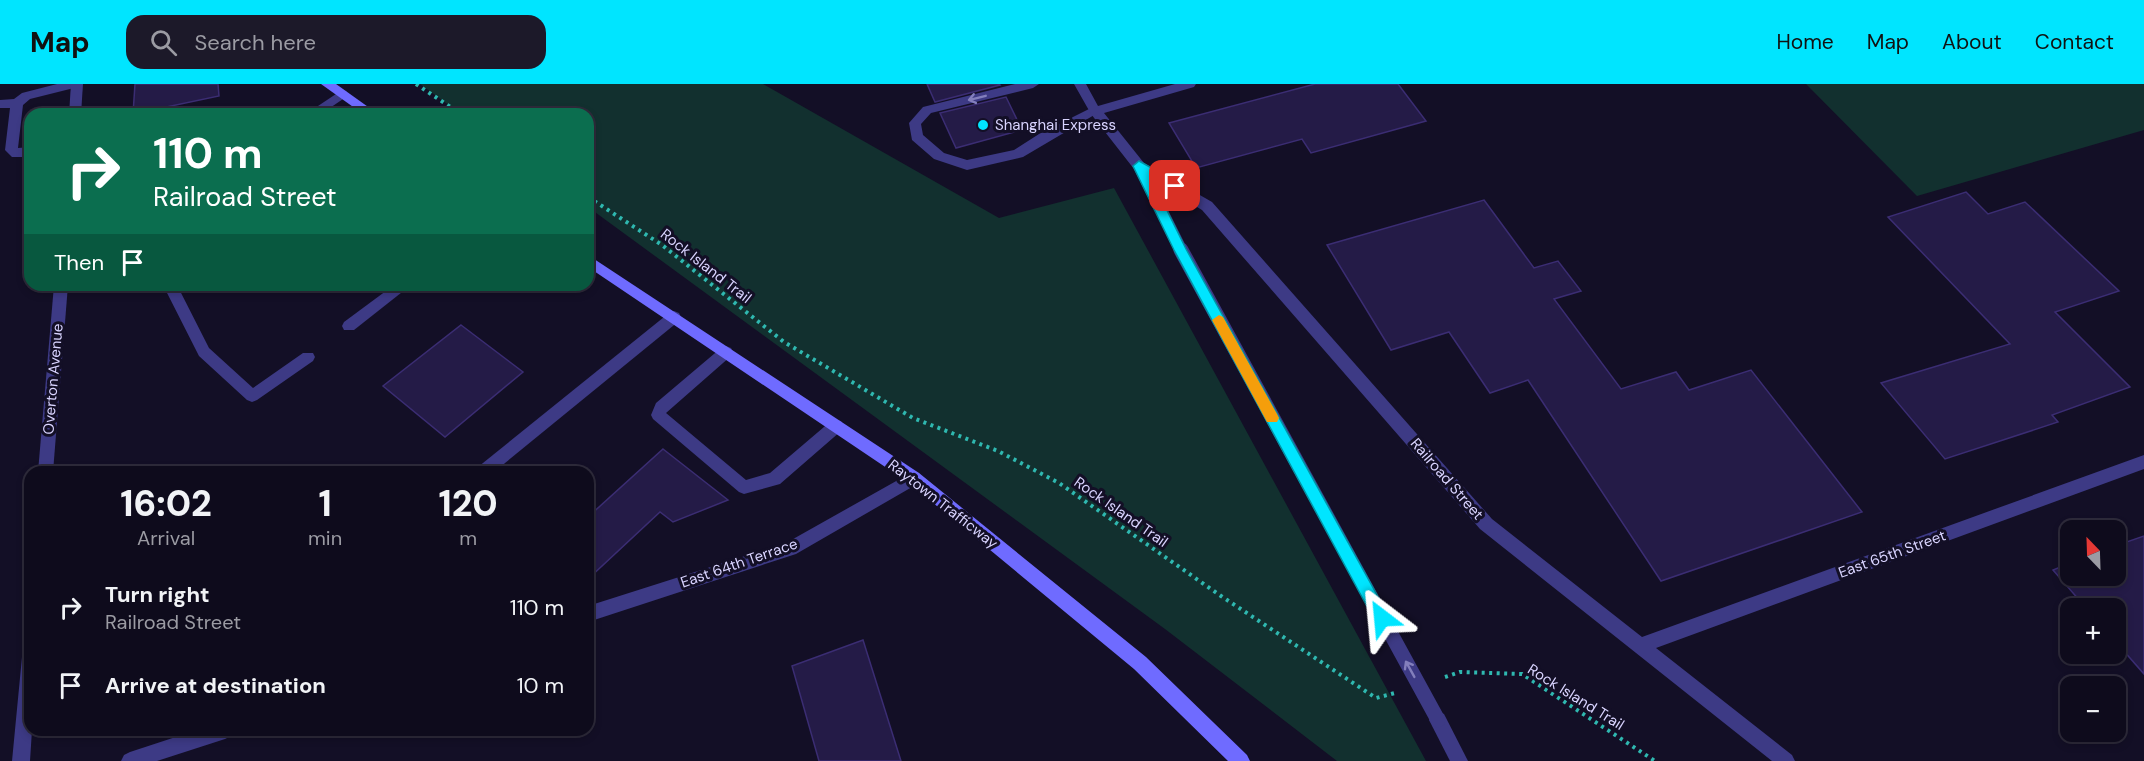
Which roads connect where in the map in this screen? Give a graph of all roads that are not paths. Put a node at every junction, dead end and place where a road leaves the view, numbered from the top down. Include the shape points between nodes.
1 (75, 84) edge
2 (327, 84) edge
3 (1034, 84) edge
4 (1080, 84) edge
5 (1191, 84) edge
6 (342, 94) junction
7 (17, 102) junction
8 (0, 104) edge
9 (75, 108) edge
10 (321, 108) edge
11 (363, 108) edge
12 (1095, 111) junction
13 (24, 153) edge
14 (1139, 166) junction
15 (594, 264) edge
16 (60, 291) edge
17 (173, 291) edge
18 (396, 291) edge
19 (674, 317) junction
20 (349, 326) dead end
21 (726, 352) junction
22 (308, 357) dead end
23 (836, 426) junction
24 (2144, 462) edge
25 (46, 466) edge
26 (490, 466) edge
27 (914, 478) junction
28 (594, 612) edge
29 (1640, 646) junction
30 (24, 726) edge
31 (207, 736) edge
32 (21, 761) edge
33 (130, 761) edge
34 (1241, 761) edge
35 (1459, 761) edge
36 (1786, 761) edge

1 - 7 street via 26,96
1 - 9 street
2 - 6 main road
3 -> 12 street via 927,110 915,123 917,137 939,156 967,165 1018,154
4 - 12 street
5 - 12 street
6 - 10 street
6 - 11 main road
7 - 8 street
7 - 13 street via 10,150
12 - 14 street
14 - 29 street, Railroad Street via 1208,206 1486,524
35 -> 14 street, bridge via 1180,250
15 - 19 main road, Raytown Trafficway
16 - 25 street, Overton Avenue
17 - 22 street via 204,352 252,396
18 - 20 street
19 - 21 main road, Raytown Trafficway
19 - 26 street
21 - 23 main road, Raytown Trafficway
21 - 23 street via 661,407 658,415 744,487 775,479
23 - 27 main road, Raytown Trafficway
24 - 29 street, East 65th Street
27 - 28 street, East 64th Terrace via 790,549
27 - 34 main road, Raytown Trafficway via 1140,663
29 - 36 street, Railroad Street
30 - 32 street
31 - 33 street

